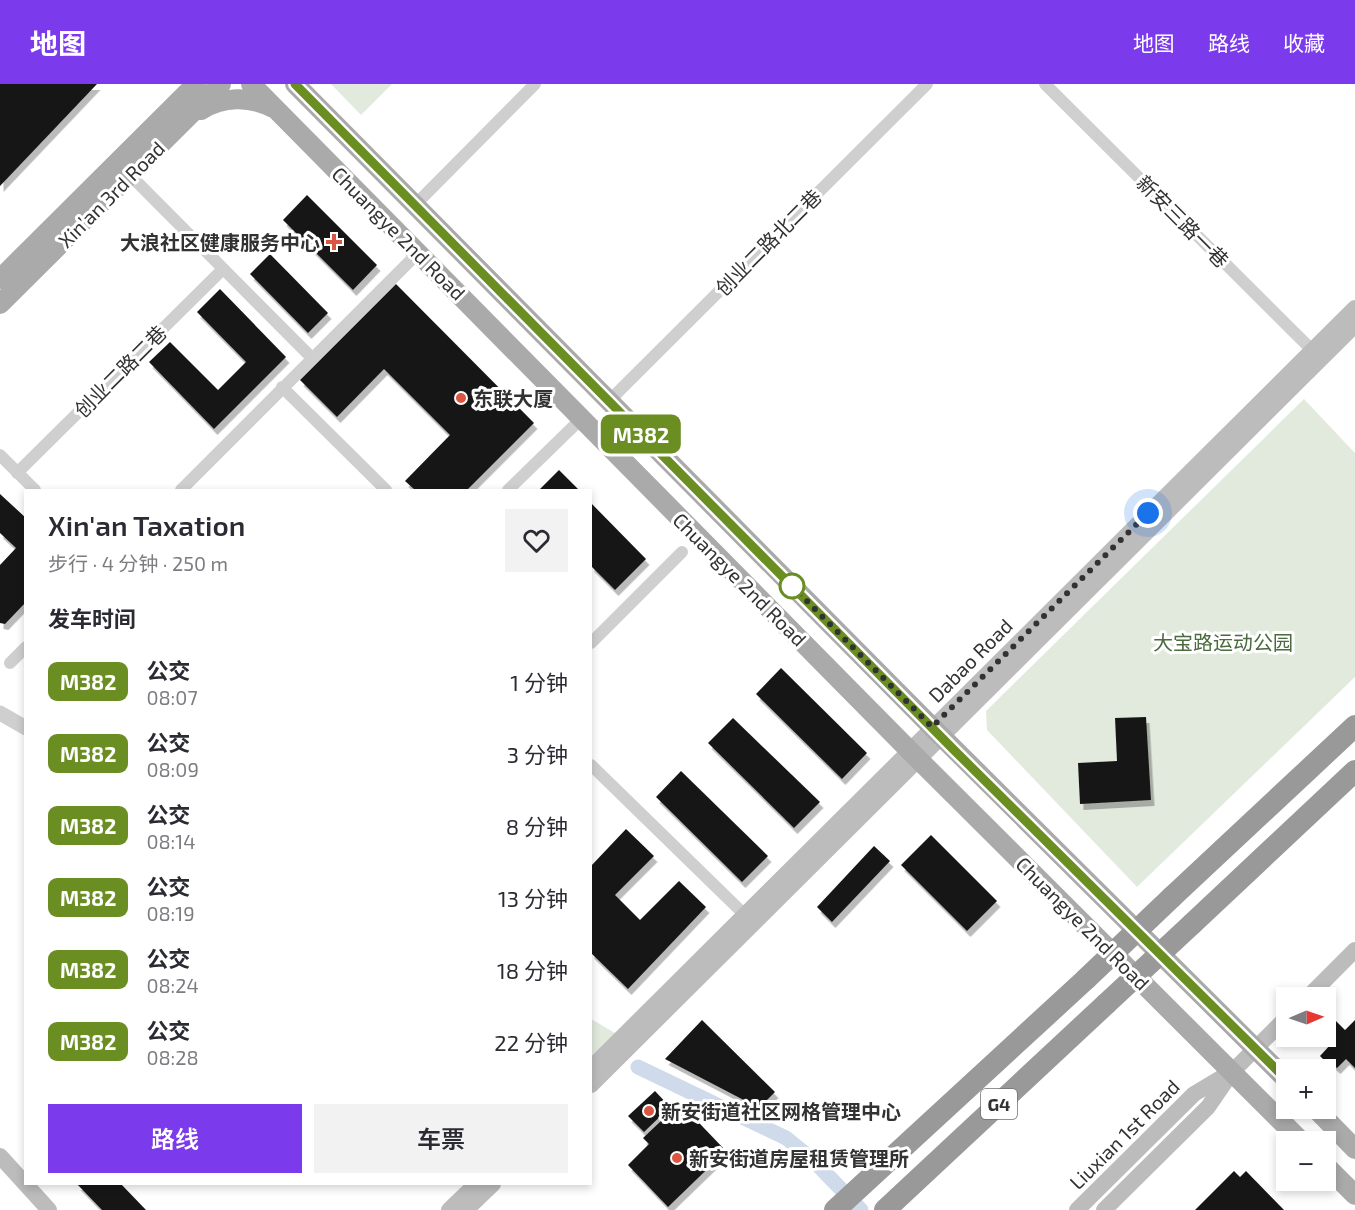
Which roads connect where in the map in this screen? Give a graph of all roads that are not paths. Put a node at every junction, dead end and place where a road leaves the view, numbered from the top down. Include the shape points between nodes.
1 (182, 84) edge
2 (196, 84) edge
3 (221, 84) edge
4 (251, 84) edge
5 (535, 84) edge
6 (927, 84) edge
7 (1045, 84) edge
8 (296, 85) edge
9 (181, 111) junction
10 (278, 111) junction
11 (130, 175) junction
12 (415, 205) junction
13 (418, 253) junction
14 (223, 269) junction
15 (0, 279) edge
16 (0, 304) edge
17 (1355, 308) edge
18 (1355, 325) edge
19 (1316, 355) junction
20 (312, 358) junction
21 (282, 387) junction
22 (609, 401) junction
23 (582, 418) junction
24 (0, 455) edge
25 (17, 473) junction
26 (34, 489) edge
27 (181, 489) edge
28 (385, 489) edge
29 (509, 489) edge
30 (682, 552) dead end
31 (592, 642) edge
32 (24, 649) edge
33 (10, 663) dead end
34 (0, 713) edge
35 (1355, 726) edge
36 (24, 727) edge
37 (937, 732) junction
38 (914, 754) junction
39 (592, 766) edge
40 (1355, 771) edge
41 (749, 919) junction
42 (1355, 950) edge
43 (1318, 987) edge
44 (1276, 1028) edge
45 (1256, 1048) junction
46 (594, 1061) edge
47 (1276, 1069) edge
48 (1232, 1072) junction
49 (592, 1084) edge
50 (1326, 1119) edge
51 (1291, 1131) edge
52 (1355, 1149) edge
53 (0, 1156) edge
54 (1336, 1176) edge
55 (24, 1182) edge
56 (26, 1185) edge
57 (475, 1185) edge
58 (492, 1185) edge
59 (1355, 1195) edge
60 (888, 1207) edge
61 (835, 1209) edge
62 (49, 1210) edge
63 (449, 1210) edge
64 (466, 1210) edge
65 (1077, 1210) edge
66 (1104, 1210) edge

1 - 9 main road
2 - 9 main road, Xin’an 3rd Road
3 - 9 main road, Xin’an 3rd Road
4 - 10 main road, Chuangye 2nd Road
5 - 12 street
6 - 22 street, 创业二路北二巷
7 - 19 street, 新安三路一巷
8 - 12 main road, Chuangye 2nd Road
9 - 10 main road via 235,99 250,100
9 - 11 main road, Xin’an 3rd Road
9 - 15 main road, Xin’an 3rd Road
10 - 13 main road, Chuangye 2nd Road
11 - 14 street
11 - 16 main road, Xin’an 3rd Road
12 - 22 main road, Chuangye 2nd Road
13 - 20 street
13 - 23 main road, Chuangye 2nd Road
14 - 20 street
14 - 25 street, 创业二路二巷
17 - 19 main road, Dabao Road
18 - 19 main road, Dabao Road
19 - 37 main road, Dabao Road
20 - 21 street
21 - 27 street
21 - 28 street
22 - 37 main road, Chuangye 2nd Road
23 - 29 street
23 - 38 main road, Chuangye 2nd Road
24 - 25 street
25 - 26 street
30 - 31 street
32 - 33 street
34 - 36 street
35 - 61 highway, G4, bridge
37 - 38 main road, Dabao Road
37 - 45 main road, Chuangye 2nd Road
38 - 41 main road, Dabao Road
38 - 48 main road, Chuangye 2nd Road
39 - 41 street
40 - 60 highway, G4, bridge
41 - 46 main road, Dabao Road
41 - 49 main road, Dabao Road
42 - 43 main road
44 - 45 main road, Liuxian 1st Road
45 - 47 main road, Chuangye 2nd Road
45 - 48 main road, Liuxian 1st Road
48 - 51 main road, Chuangye 2nd Road
48 - 65 main road, Liuxian 1st Road via 1194,1094
48 - 66 main road, Liuxian 1st Road via 1208,1107
50 - 52 main road
53 - 55 main road
54 - 59 main road
56 - 62 main road
57 - 63 main road
58 - 64 main road

